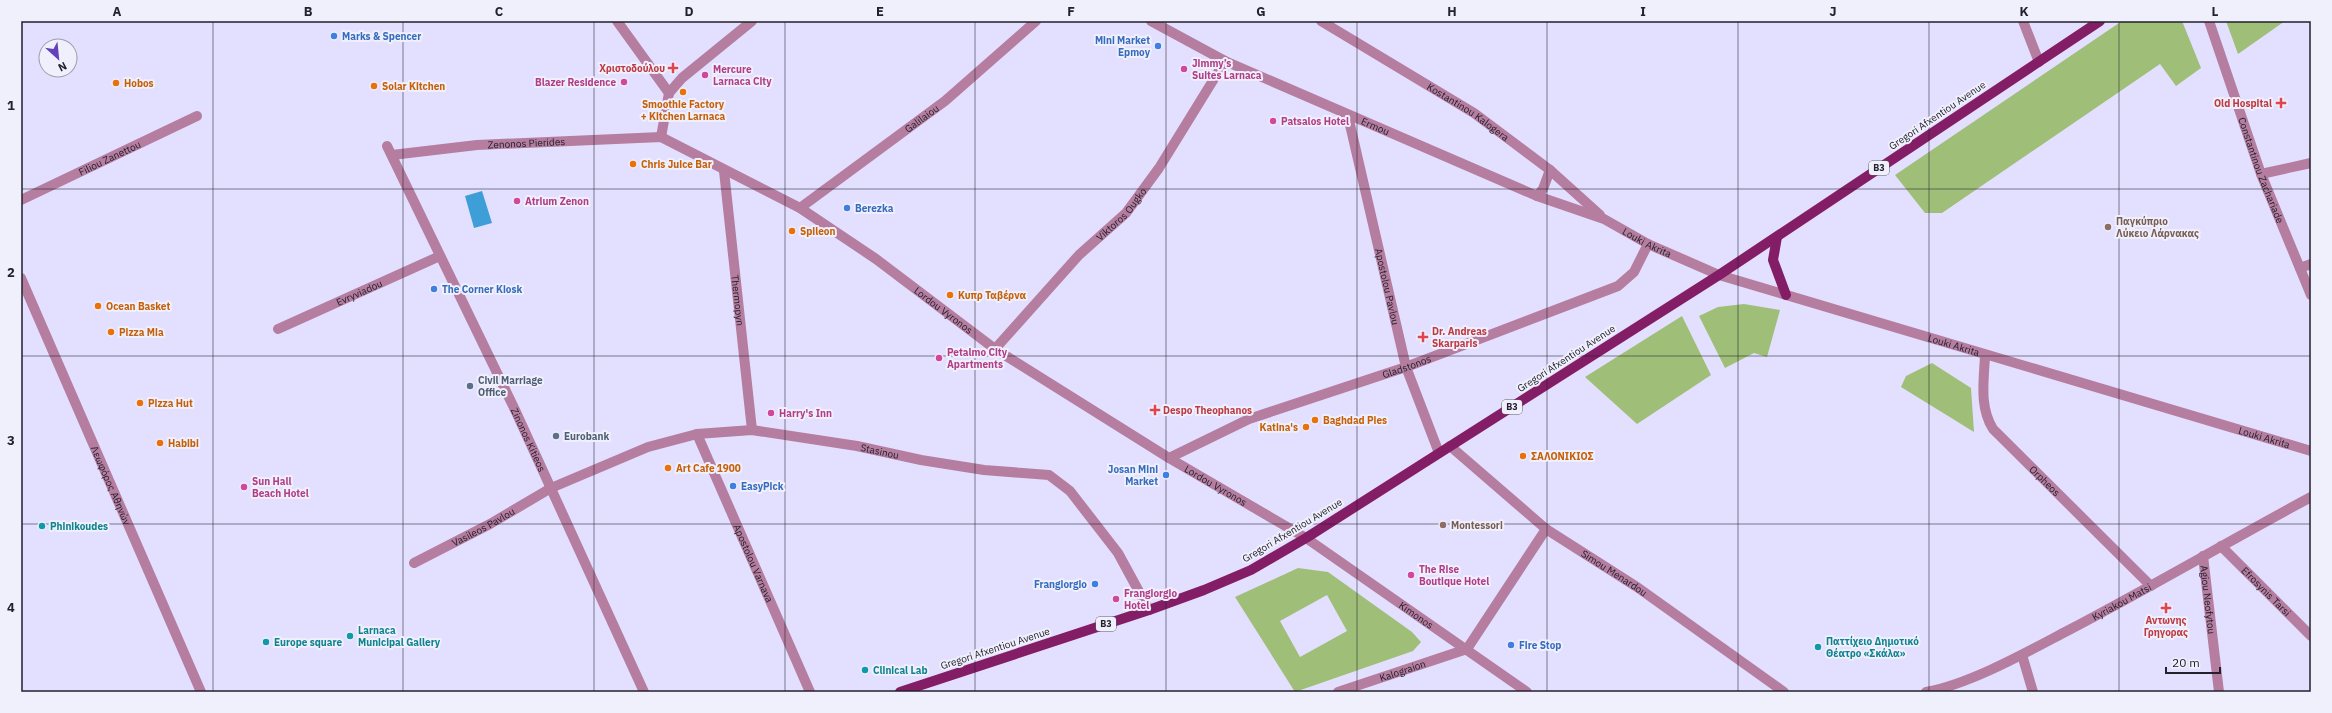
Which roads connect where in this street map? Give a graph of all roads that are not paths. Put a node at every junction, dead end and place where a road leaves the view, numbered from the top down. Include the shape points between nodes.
1 (617, 21) edge
2 (752, 21) edge
3 (1036, 21) edge
4 (1151, 21) edge
5 (1321, 21) edge
6 (2023, 21) edge
7 (2100, 21) edge
8 (2209, 21) edge
9 (1225, 61) junction
10 (2039, 62) junction
11 (669, 93) junction
12 (197, 116) dead end
13 (1348, 116) junction
14 (661, 137) junction
15 (387, 146) dead end
16 (392, 155) junction
17 (2311, 163) edge
18 (1550, 170) junction
19 (724, 171) junction
20 (2261, 174) junction
21 (1537, 196) junction
22 (21, 200) edge
23 (800, 208) junction
24 (1604, 219) junction
25 (1777, 236) junction
26 (1648, 244) junction
27 (440, 256) junction
28 (2311, 264) edge
29 (2300, 268) junction
30 (1719, 275) junction
31 (21, 278) edge
32 (1786, 295) junction
33 (2311, 295) edge
34 (278, 329) dead end
35 (995, 349) junction
36 (1985, 355) junction
37 (1406, 366) junction
38 (752, 430) junction
39 (697, 434) junction
40 (1450, 446) junction
41 (2311, 450) edge
42 (1438, 453) junction
43 (1169, 458) junction
44 (551, 488) junction
45 (2311, 497) edge
46 (1546, 529) junction
47 (1306, 538) junction
48 (2221, 546) junction
49 (2203, 556) junction
50 (414, 564) dead end
51 (2151, 586) junction
52 (1149, 610) junction
53 (2311, 636) edge
54 (1467, 649) junction
55 (2022, 654) junction
56 (201, 692) edge
57 (644, 692) edge
58 (810, 692) edge
59 (900, 692) edge
60 (1338, 692) edge
61 (1527, 692) edge
62 (1784, 692) edge
63 (1926, 692) edge
64 (2033, 692) edge
65 (2219, 692) edge

1 - 11 street
2 - 11 street via 682,78
3 - 23 street, Galilaiou via 945,101
4 - 9 street, Ermou
5 - 18 street, Kostantinou Kalogera via 1474,113
6 - 10 street
7 - 10 main road, Gregori Afxentiou Avenue / B3
8 - 20 street, Constantinou Zachariade
9 - 13 street, Ermou
9 - 35 street, Viktoros Ougko via 1158,168 1126,213 1079,255
10 - 25 main road, Gregori Afxentiou Avenue / B3
11 - 14 street
12 - 22 street, Filiou Zanettou
13 - 21 street, Ermou
13 - 37 street, Apostolou Pavlou
14 - 16 street, Zenonos Pierides via 477,145
14 - 19 street, Lordou Vyronos
15 - 16 street, Zinonos Kitieos
16 - 27 street, Zinonos Kitieos
17 - 20 street
18 - 21 street via 1543,189
18 - 24 street, Kostantinou Kalogera
19 - 23 street, Lordou Vyronos
19 - 38 street, Thermopyn
20 - 29 street, Constantinou Zachariade
21 - 24 street, Ermou
23 - 35 street, Lordou Vyronos via 876,259
24 - 26 street, Louki Akrita
25 - 30 main road, Gregori Afxentiou Avenue / B3
25 - 32 main road via 1773,260
26 - 30 street, Louki Akrita
26 - 37 street, Gladstonos via 1634,272 1618,286
27 - 34 street, Evryviadou
27 - 44 street, Zinonos Kitieos
28 - 29 street
29 - 33 street, Constantinou Zachariade
30 - 32 street, Louki Akrita
30 - 40 main road, Gregori Afxentiou Avenue / B3
31 - 56 street, Λεωφόρος Αθηνών
32 - 36 street, Louki Akrita
35 - 43 street, Lordou Vyronos
36 - 41 street, Louki Akrita
36 - 51 street, Orpheos via 1983,405 1993,429
37 - 42 street, Apostolou Pavlou
37 - 43 street, Gladstonos via 1249,419
38 - 39 street, Stasinou
38 - 52 street, Stasinou via 858,446 984,470 1049,475 1070,491 1118,553
39 - 44 street, Stasinou via 648,447
39 - 58 street, Apostolou Varnava
40 - 42 main road, Gregori Afxentiou Avenue / B3
40 - 46 street, Simou Menardou
42 - 47 main road, Gregori Afxentiou Avenue / B3
43 - 47 street, Lordou Vyronos
44 - 50 street, Vasileos Pavlou
44 - 57 street, Zinonos Kitieos
45 - 48 street, Kyriakou Matsi
46 - 54 street
46 - 62 street, Simou Menardou via 1637,587
47 - 52 main road, Gregori Afxentiou Avenue / B3 via 1250,570
47 - 54 street, Kimonos
48 - 49 street, Kyriakou Matsi
48 - 53 street, Efrosynis Tarsi
49 - 51 street, Kyriakou Matsi
49 - 65 street, Agiou Neofytou
51 - 55 street, Kyriakou Matsi
52 - 59 main road, Gregori Afxentiou Avenue / B3
54 - 60 street, Kalograion
54 - 61 street, Kimonos
55 - 63 street, Kyriakou Matsi via 1970,677
55 - 64 street

